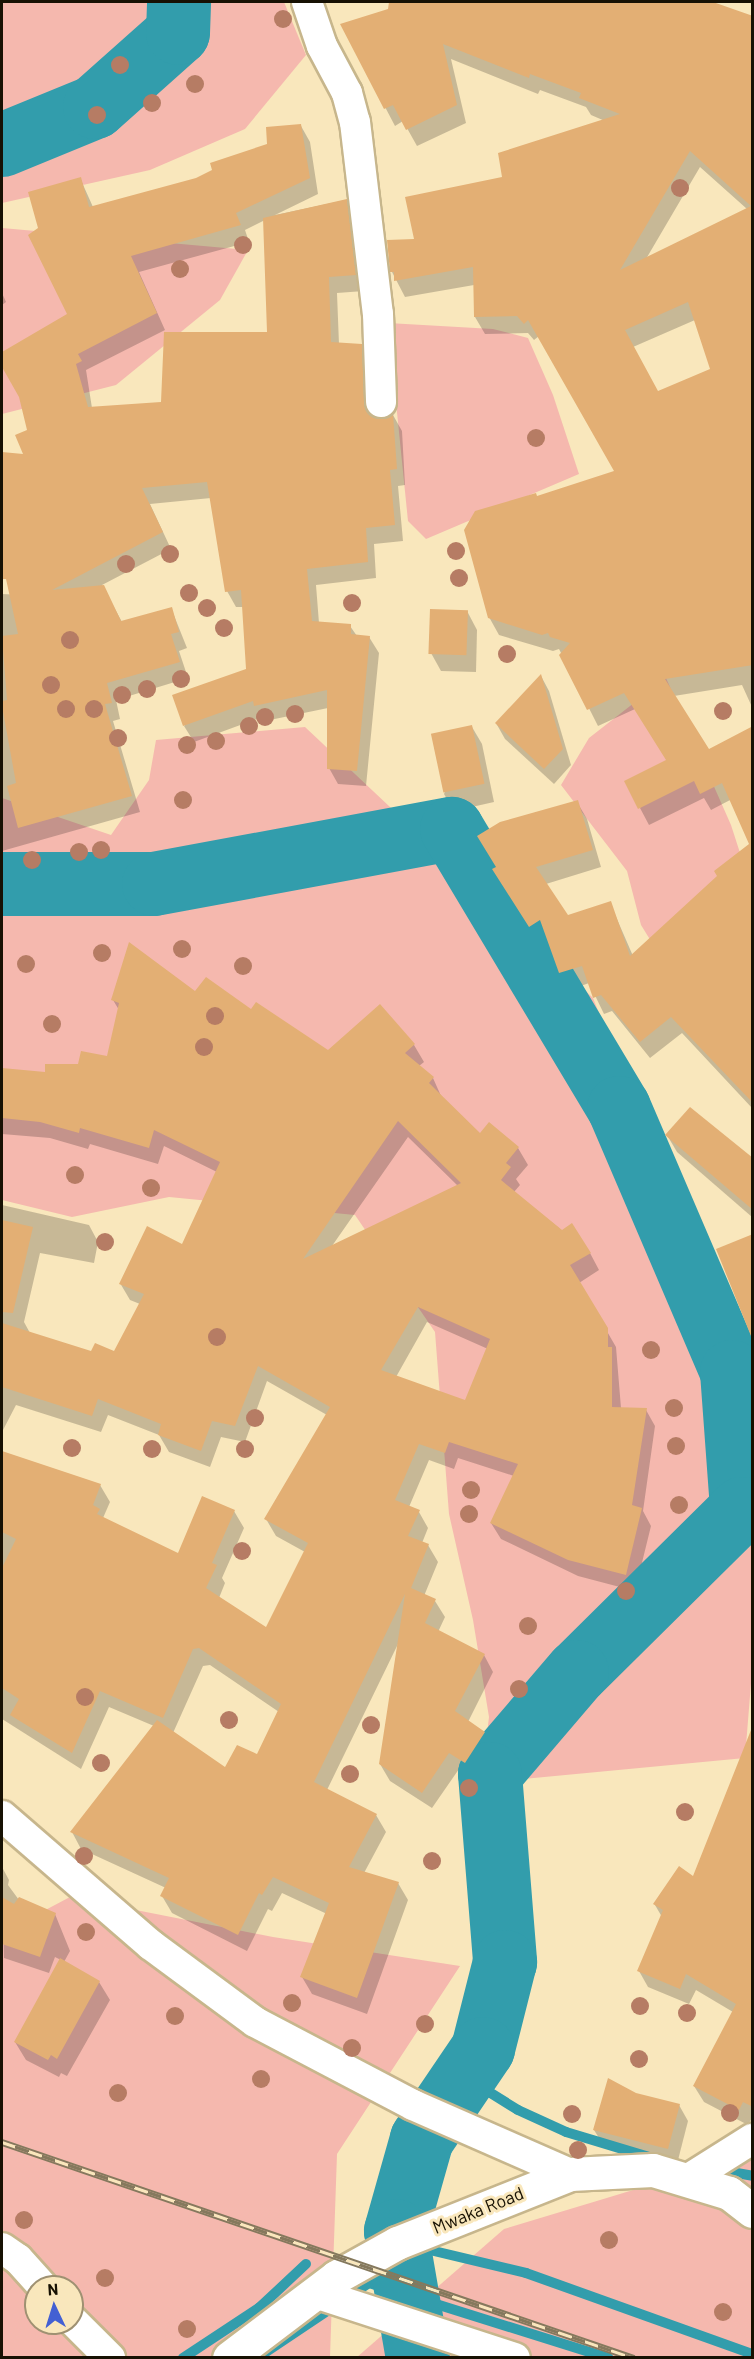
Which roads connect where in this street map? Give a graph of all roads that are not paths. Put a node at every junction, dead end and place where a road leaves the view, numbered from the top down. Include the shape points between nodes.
1 (307, 2) edge
2 (381, 402) dead end
3 (2, 1816) edge
4 (753, 2139) edge
5 (570, 2174) junction
6 (687, 2180) junction
7 (753, 2211) edge
8 (2, 2248) edge
9 (32, 2275) edge
10 (315, 2293) junction
11 (84, 2332) edge
12 (110, 2358) edge
13 (229, 2358) edge
14 (515, 2358) edge

1 - 2 street via 322,46 347,93 354,122 378,314
3 - 5 street via 151,1946 255,2022 413,2105
4 - 6 street
5 - 6 street, Mwaka Road via 653,2170
5 - 10 street, Mwaka Road via 397,2243
6 - 7 street, Mwaka Road via 729,2193
8 - 9 street
10 - 13 street, Mwaka Road
10 - 14 street
11 - 12 street

